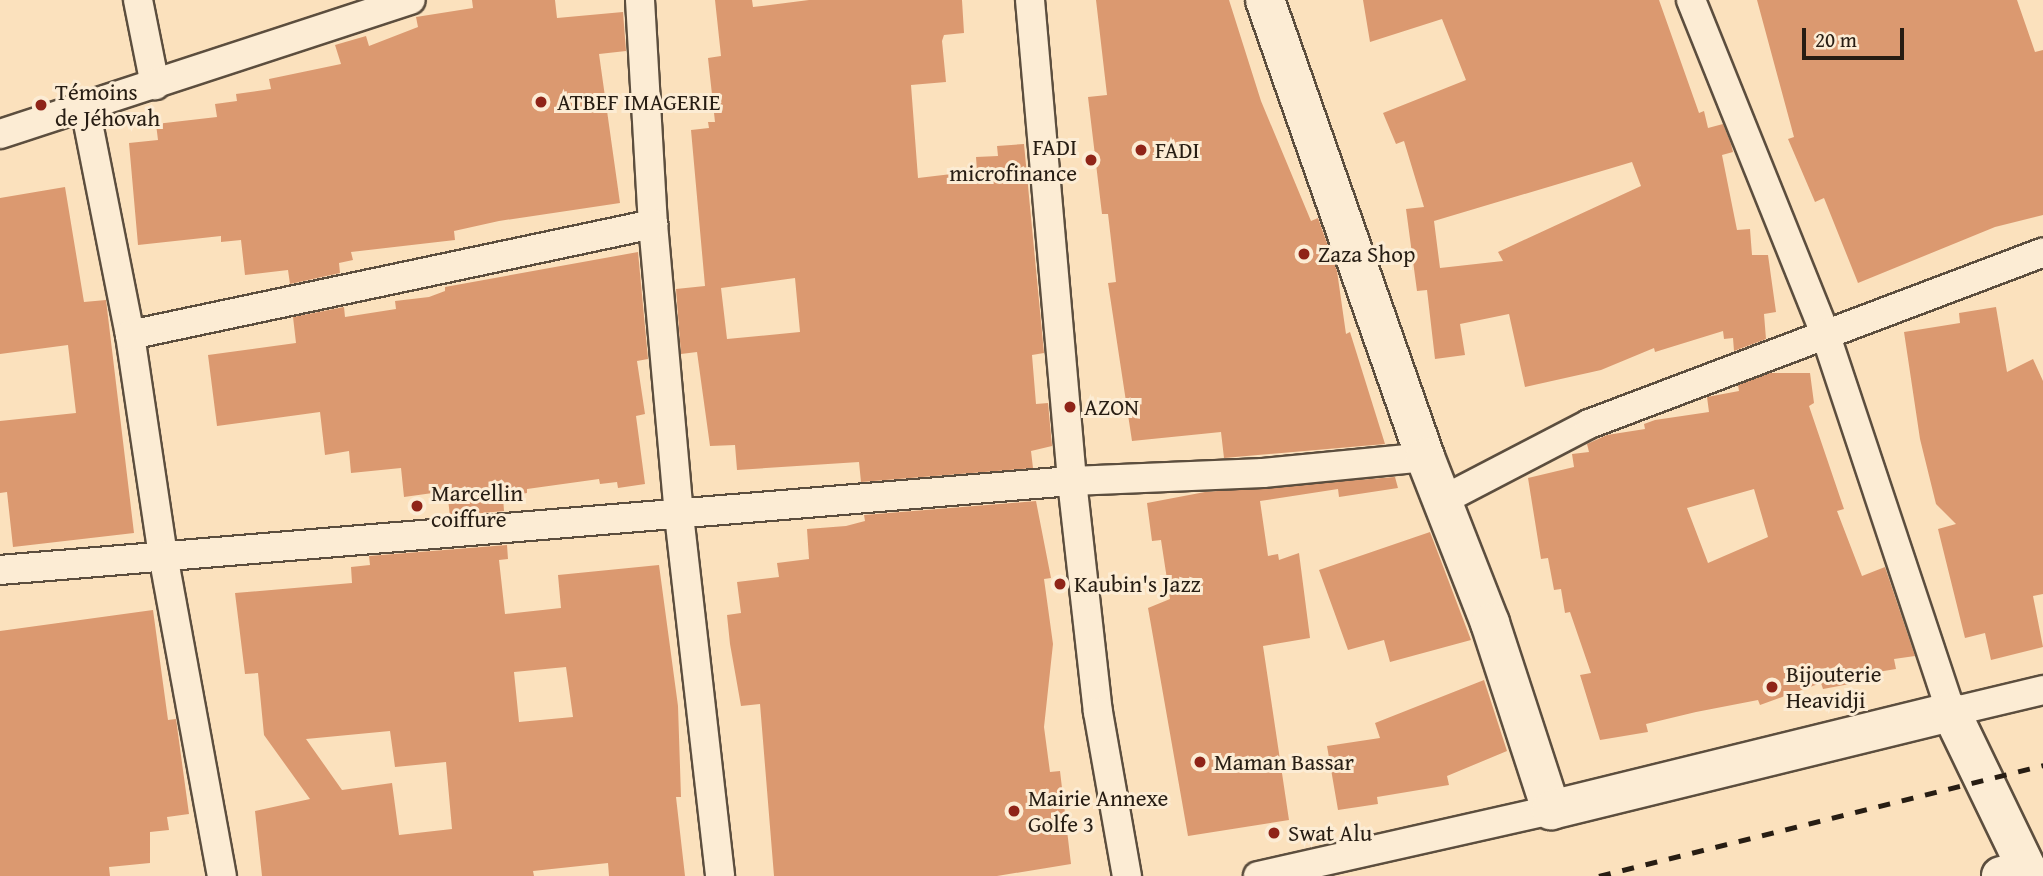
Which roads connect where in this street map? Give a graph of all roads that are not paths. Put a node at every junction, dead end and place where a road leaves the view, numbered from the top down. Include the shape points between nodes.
1 (138, 0) edge
2 (411, 0) edge
3 (640, 0) edge
4 (1030, 0) edge
5 (1265, 0) edge
6 (1691, 0) edge
7 (155, 85) junction
8 (85, 108) junction
9 (0, 134) edge
10 (653, 224) junction
11 (2043, 252) edge
12 (1825, 334) junction
13 (130, 335) junction
14 (1424, 457) junction
15 (1072, 481) junction
16 (1443, 500) junction
17 (679, 515) junction
18 (163, 555) junction
19 (0, 570) edge
20 (2043, 690) edge
21 (1951, 712) junction
22 (1551, 810) junction
23 (2025, 871) edge
24 (222, 876) edge
25 (720, 876) edge
26 (1127, 876) edge
27 (1258, 876) edge

1 - 7 street
2 - 7 street
3 - 10 street
4 - 15 street
5 - 14 main road
6 - 12 street
7 - 8 street
8 - 9 street
8 - 13 street
10 - 13 street
10 - 17 street
11 - 12 street
12 - 16 street via 1589,424
12 - 21 street
13 - 18 street
14 - 15 street via 1263,473
14 - 16 main road
15 - 17 street
15 - 26 street via 1098,712
16 - 22 main road via 1494,634
17 - 18 street
17 - 25 street
18 - 19 street
18 - 24 street
20 - 21 street
21 - 22 main road
21 - 23 main road
22 - 27 street

